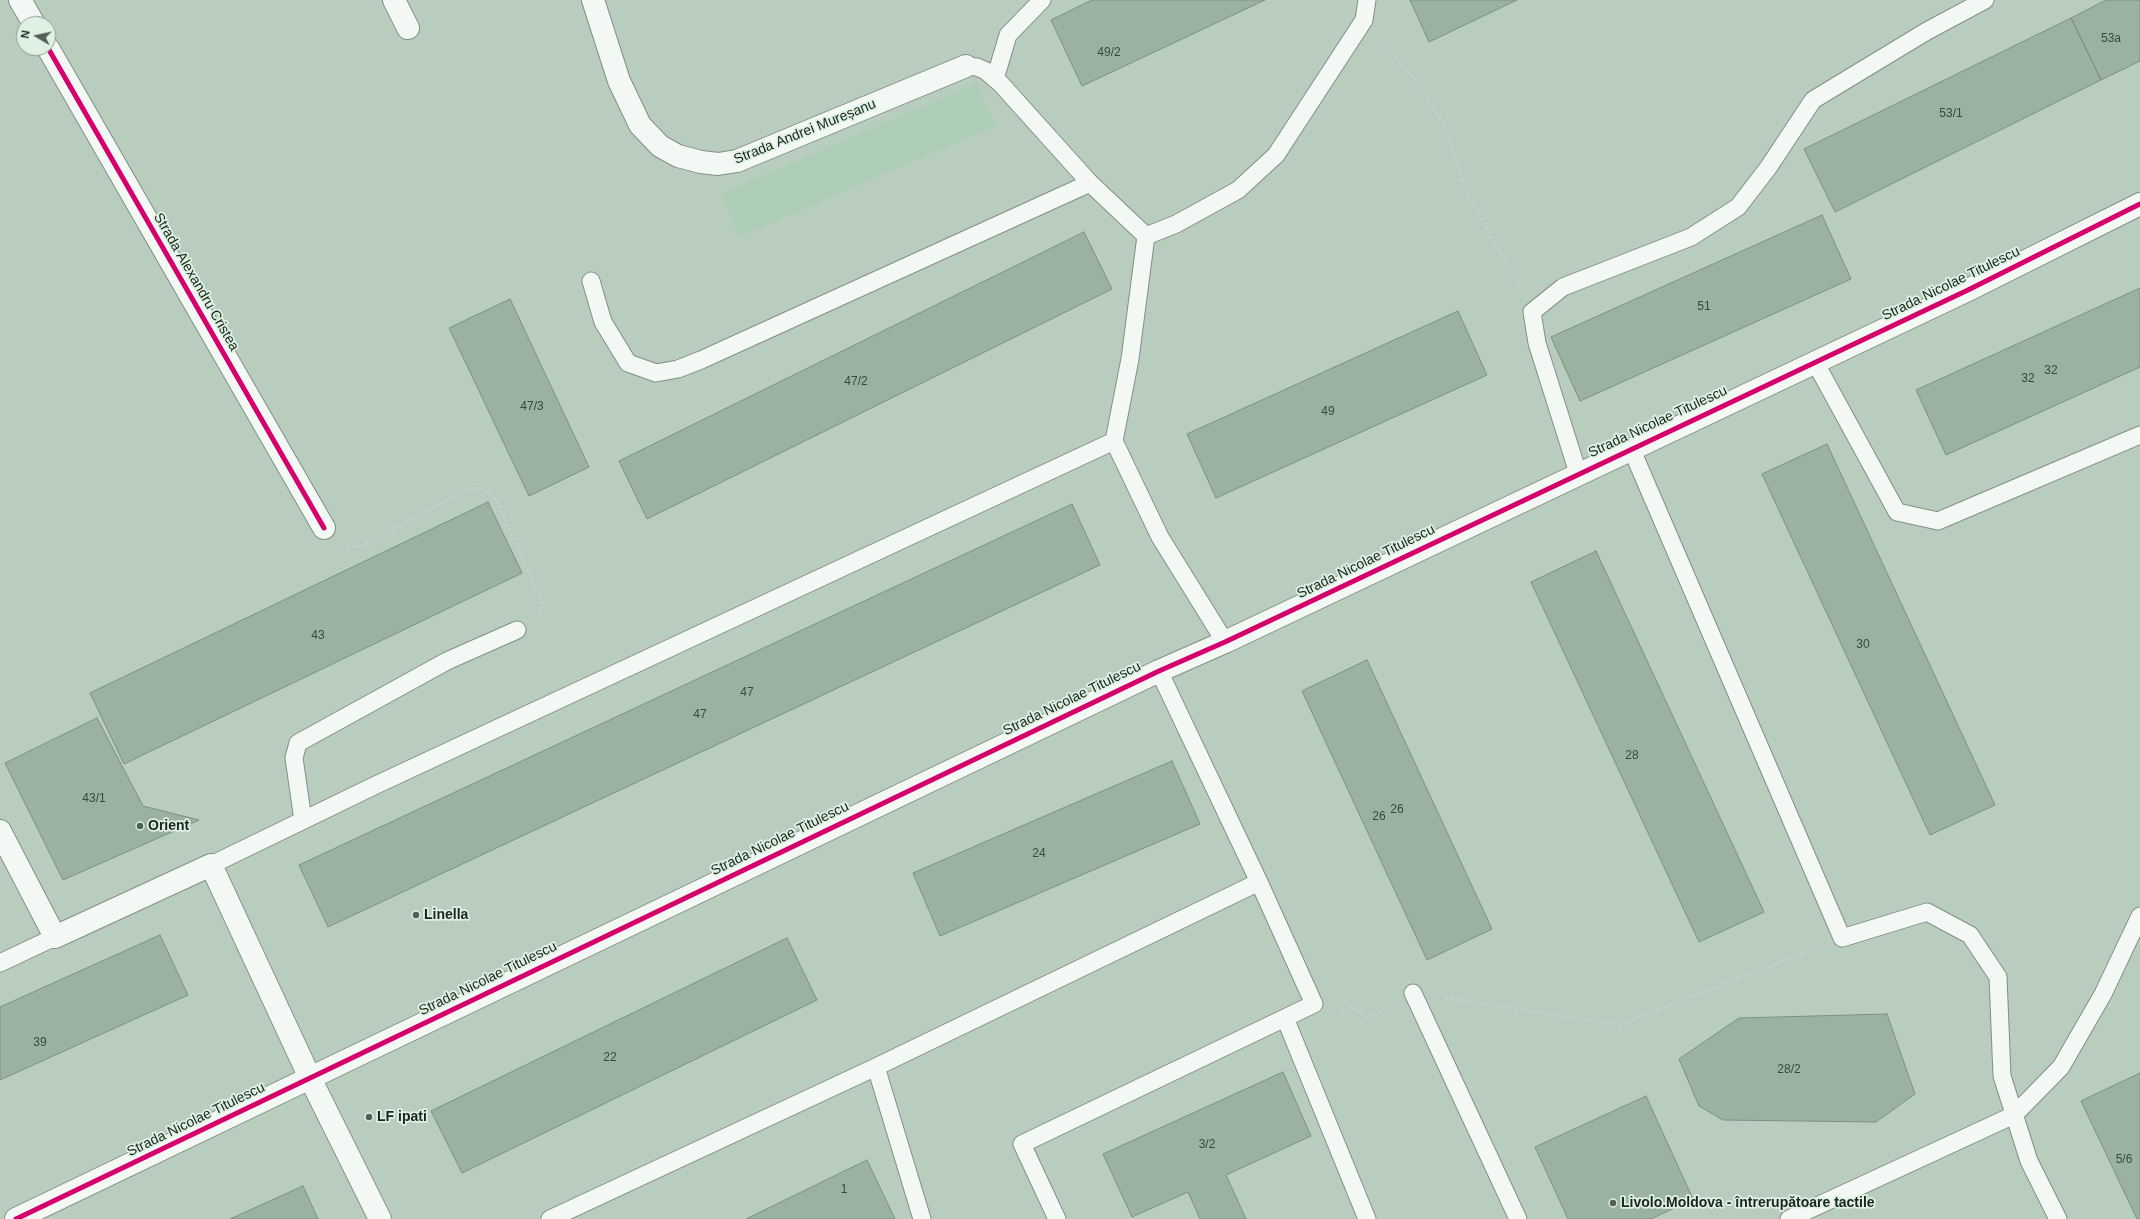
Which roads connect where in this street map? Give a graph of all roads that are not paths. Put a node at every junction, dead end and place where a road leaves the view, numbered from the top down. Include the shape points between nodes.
1 (20, 0) edge
2 (394, 0) edge
3 (593, 0) edge
4 (1042, 0) edge
5 (1367, 0) edge
6 (1986, 0) edge
7 (29, 16) edge
8 (408, 28) dead end
9 (53, 56) edge
10 (966, 66) joint
11 (995, 79) junction
12 (1090, 183) junction
13 (2140, 204) edge
14 (1146, 236) junction
15 (591, 281) dead end
16 (1815, 362) junction
17 (2140, 435) edge
18 (1114, 440) junction
19 (1631, 448) junction
20 (1578, 473) junction
21 (324, 528) road end
22 (517, 630) road end
23 (1225, 642) junction
24 (1159, 671) junction
25 (303, 820) junction
26 (0, 831) edge
27 (211, 865) junction
28 (1259, 882) junction
29 (2140, 916) edge
30 (55, 938) junction
31 (0, 963) edge
32 (1413, 993) road end
33 (1285, 1018) junction
34 (876, 1067) junction
35 (310, 1078) junction
36 (2014, 1115) junction
37 (16, 1219) edge
38 (380, 1219) edge
39 (550, 1219) edge
40 (922, 1219) edge
41 (1057, 1219) edge
42 (1367, 1219) edge
43 (1518, 1219) edge
44 (1789, 1219) edge
45 (2058, 1219) edge

1 - 7 street
2 - 8 street
3 - 10 street, Strada Andrei Mureșanu via 619,81 640,125 660,146 678,156 701,162 737,162
4 - 11 lane via 1008,35
5 - 14 lane via 1364,20 1276,155 1238,190 1176,224
6 - 20 lane via 1927,31 1813,100 1768,168 1738,207 1691,237 1563,287 1532,312 1537,343
9 - 21 street, Strada Alexandru Cristea
10 - 11 lane via 986,71
11 - 12 lane
12 - 14 lane
12 - 15 lane via 678,369 656,373 628,363 603,322
13 - 16 street, Strada Nicolae Titulescu via 1968,290
14 - 18 lane via 1130,359
16 - 17 lane via 1897,512 1938,521
16 - 19 street, Strada Nicolae Titulescu
18 - 23 lane via 1160,537
18 - 25 lane
19 - 20 street, Strada Nicolae Titulescu
19 - 36 lane via 1842,938 1927,912 1970,935 1998,977 2002,1076
20 - 23 street, Strada Nicolae Titulescu
22 - 25 lane via 447,661 298,743 294,758
23 - 24 street, Strada Nicolae Titulescu
24 - 28 lane
24 - 35 street, Strada Nicolae Titulescu
25 - 27 lane
26 - 30 street
27 - 30 street
27 - 35 street
28 - 33 lane via 1314,1004
28 - 34 lane
29 - 36 lane via 2103,994 2061,1067
30 - 31 lane
32 - 43 lane
33 - 41 lane via 1022,1144
33 - 42 lane
34 - 39 lane
34 - 40 lane
35 - 37 street, Strada Nicolae Titulescu
35 - 38 street
36 - 44 lane
36 - 45 lane via 2029,1161

